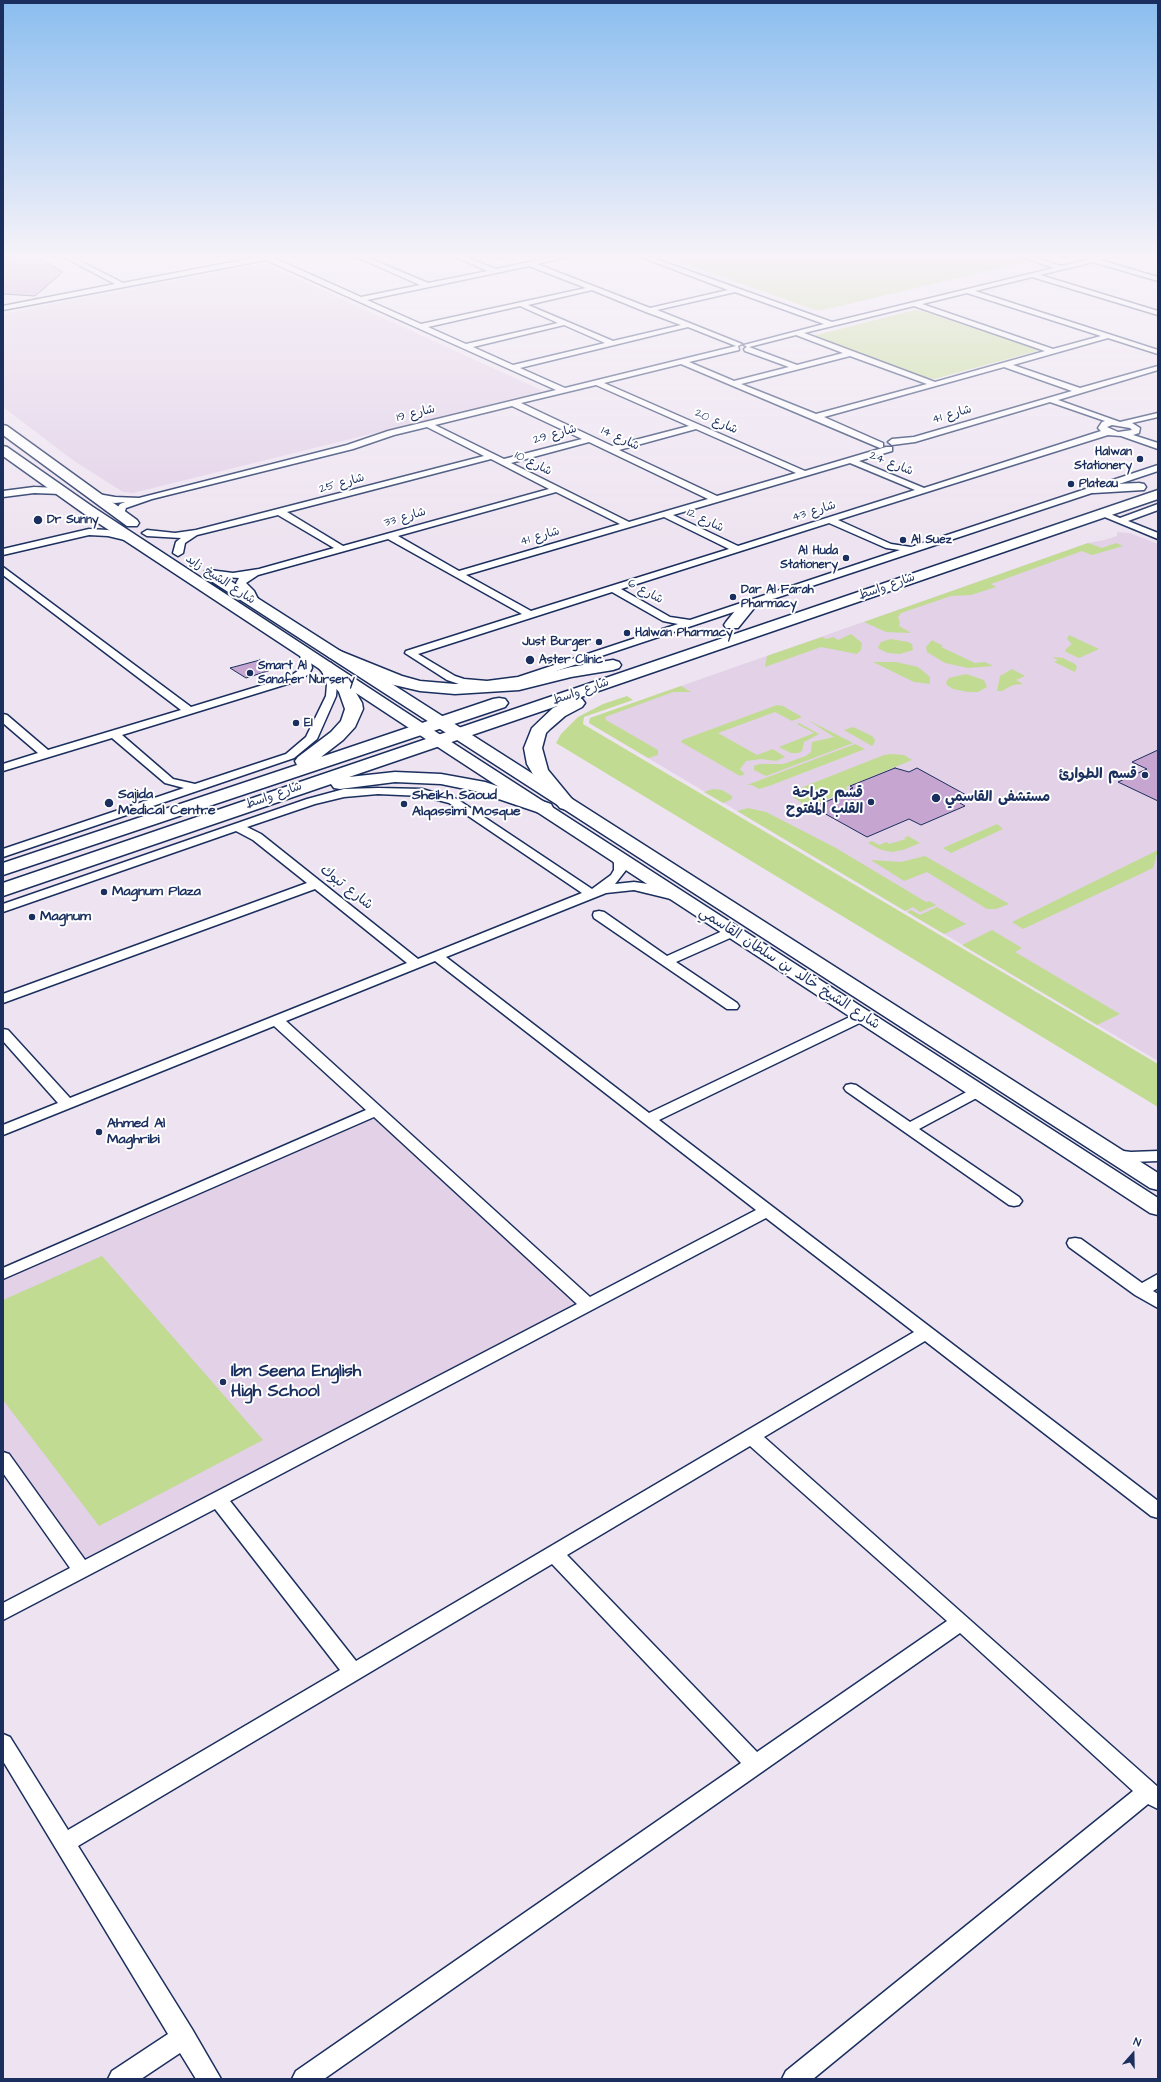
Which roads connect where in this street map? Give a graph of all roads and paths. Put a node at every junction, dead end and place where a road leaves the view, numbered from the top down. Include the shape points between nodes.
1 (478, 351) edge
2 (578, 351) edge
3 (717, 351) edge
4 (758, 351) edge
5 (847, 351) edge
6 (1057, 351) edge
7 (1054, 352) joint
8 (852, 353) junction
9 (680, 361) junction
10 (1005, 365) junction
11 (513, 367) junction
12 (797, 367) junction
13 (1158, 368) edge
14 (596, 382) junction
15 (734, 383) junction
16 (934, 384) junction
17 (563, 390) junction
18 (1080, 391) junction
19 (1050, 400) junction
20 (513, 403) junction
21 (1038, 404) junction
22 (1158, 415) edge
23 (816, 417) junction
24 (1145, 419) junction
25 (1119, 423) junction
26 (428, 424) junction
27 (697, 426) junction
28 (3, 428) edge
29 (1136, 429) junction
30 (1105, 430) junction
31 (1124, 434) junction
32 (590, 438) junction
33 (1158, 440) edge
34 (888, 445) junction
35 (1158, 446) edge
36 (612, 449) junction
37 (3, 450) edge
38 (493, 456) junction
39 (850, 460) junction
40 (503, 462) junction
41 (1158, 468) edge
42 (804, 473) junction
43 (38, 476) junction
44 (1158, 481) edge
45 (1139, 487) junction
46 (557, 489) junction
47 (1094, 489) junction
48 (922, 490) junction
49 (61, 491) junction
50 (15, 492) junction
51 (3, 494) edge
52 (1158, 494) edge
53 (92, 496) junction
54 (149, 497) junction
55 (716, 498) junction
56 (1158, 507) edge
57 (88, 510) junction
58 (280, 512) junction
59 (1100, 513) junction
60 (664, 514) junction
61 (121, 516) junction
62 (830, 520) junction
63 (1119, 521) junction
64 (628, 525) junction
65 (147, 533) junction
66 (196, 533) junction
67 (74, 534) junction
68 (390, 536) junction
69 (1158, 536) edge
70 (129, 538) junction
71 (889, 546) junction
72 (342, 549) junction
73 (736, 549) junction
74 (914, 550) junction
75 (3, 552) edge
76 (178, 553) junction
77 (893, 557) junction
78 (3, 570) edge
79 (260, 572) junction
80 (209, 574) junction
81 (459, 574) junction
82 (611, 588) junction
83 (256, 603) junction
84 (749, 604) junction
85 (528, 614) junction
86 (667, 619) junction
87 (694, 623) junction
88 (732, 625) junction
89 (670, 631) junction
90 (305, 652) junction
91 (330, 660) junction
92 (617, 672) junction
93 (506, 685) junction
94 (190, 711) junction
95 (3, 717) edge
96 (442, 722) junction
97 (422, 729) junction
98 (459, 733) junction
99 (114, 734) junction
100 (438, 740) junction
101 (47, 754) junction
102 (3, 768) edge
103 (283, 775) junction
104 (169, 781) junction
105 (258, 784) junction
106 (198, 788) junction
107 (272, 797) junction
108 (164, 799) junction
109 (567, 804) junction
110 (544, 808) junction
111 (262, 818) junction
112 (200, 822) junction
113 (237, 827) junction
114 (257, 837) junction
115 (173, 849) junction
116 (3, 853) edge
117 (617, 857) junction
118 (3, 870) edge
119 (316, 884) junction
120 (3, 890) edge
121 (596, 892) junction
122 (676, 896) junction
123 (3, 908) edge
124 (599, 915) dead end
125 (732, 932) junction
126 (436, 956) junction
127 (666, 961) junction
128 (417, 964) junction
129 (3, 999) edge
130 (732, 1006) dead end
131 (863, 1016) junction
132 (276, 1020) junction
133 (3, 1033) edge
134 (851, 1088) dead end
135 (979, 1091) junction
136 (67, 1104) junction
137 (376, 1111) junction
138 (648, 1119) junction
139 (909, 1128) junction
140 (3, 1130) edge
141 (1115, 1155) junction
142 (1158, 1156) edge
143 (1158, 1183) edge
144 (1128, 1188) junction
145 (1158, 1193) edge
146 (1014, 1201) dead end
147 (1158, 1208) edge
148 (767, 1210) junction
149 (1075, 1243) dead end
150 (3, 1274) edge
151 (1158, 1280) edge
152 (1141, 1291) junction
153 (1158, 1302) edge
154 (589, 1304) junction
155 (926, 1333) junction
156 (751, 1436) junction
157 (3, 1458) edge
158 (218, 1499) junction
159 (1158, 1510) edge
160 (553, 1553) junction
161 (82, 1571) junction
162 (3, 1612) edge
163 (962, 1622) junction
164 (354, 1672) junction
165 (3, 1743) edge
166 (755, 1764) junction
167 (1153, 1795) edge
168 (65, 1843) junction
169 (184, 2037) junction
170 (120, 2079) edge
171 (209, 2079) edge
172 (304, 2079) edge
173 (794, 2079) edge

1 - 11 street
2 - 11 street
3 - 9 street, شارع 19
4 - 12 street
5 - 8 street
6 - 7 street
7 - 10 street
8 - 12 street
8 - 16 street
9 - 14 street, شارع 19
9 - 15 street
10 - 16 street
10 - 18 street
11 - 17 street
12 - 15 street
13 - 18 street, شارع 41
14 - 17 street, شارع 19
14 - 27 street, شارع 20
15 - 23 street
16 - 23 street
17 - 20 street, شارع 19
18 - 19 street, شارع 41
19 - 21 street, شارع 41
19 - 25 street
20 - 26 street, شارع 19
20 - 32 street, شارع 14
21 - 30 street
21 - 34 street, شارع 41
22 - 24 street, شارع 43
23 - 34 street
24 - 25 street, شارع 43
24 - 29 street via 1138,423
25 - 29 street
25 - 30 street, شارع 43 via 1105,424
26 - 38 street, شارع 10
26 - 54 street, شارع 19 via 350,447
27 - 36 street
27 - 42 street, شارع 20
28 - 53 main road, شارع الشيخ زايد
29 - 31 street via 1133,433
29 - 33 street
30 - 31 street
30 - 48 street, شارع 43
31 - 35 street
32 - 36 street, شارع 14
32 - 40 street, شارع 29
34 - 39 street, شارع 41 via 871,454
36 - 55 street, شارع 14
37 - 43 main road, شارع الشيخ زايد
38 - 40 street, شارع 10
38 - 58 street, شارع 25
39 - 42 street, شارع 41
39 - 48 street, شارع 24
40 - 46 street, شارع 10
41 - 47 street
42 - 55 street, شارع 41
43 - 49 main road, شارع الشيخ زايد
43 - 50 street via 33,482
44 - 45 main road, شارع واسط
45 - 47 main road
45 - 88 main road, شارع واسط
46 - 64 street, شارع 10
46 - 68 street, شارع 33
47 - 74 street
48 - 62 street, شارع 43
49 - 50 street
49 - 57 main road, شارع الشيخ زايد
50 - 51 street
52 - 59 main road, شارع واسط
53 - 54 street via 121,500
53 - 61 main road, شارع الشيخ زايد
54 - 61 street via 123,506
55 - 60 street, شارع 41
56 - 63 street
57 - 67 street via 90,524
57 - 70 main road, شارع الشيخ زايد
58 - 66 street, شارع 25
58 - 72 street
59 - 63 street
59 - 92 main road, شارع واسط
60 - 64 street, شارع 41
60 - 73 street, شارع 12
61 - 65 main road, شارع الشيخ زايد
62 - 71 street
62 - 73 street, شارع 43
63 - 69 street
64 - 81 street, شارع 41
65 - 66 street, شارع 25 via 175,536
65 - 76 main road, شارع الشيخ زايد
66 - 76 street, شارع 25 via 181,542
67 - 70 street via 102,532
67 - 75 street
68 - 72 street, شارع 33
68 - 81 street
70 - 90 main road, شارع الشيخ زايد
71 - 74 street
71 - 77 street
72 - 79 street, شارع 33
73 - 82 street, شارع 43
74 - 77 street
76 - 80 main road, شارع الشيخ زايد
77 - 84 street
78 - 94 street
79 - 80 street, شارع 33 via 233,576
79 - 83 street, شارع 33 via 241,583
80 - 83 main road, شارع الشيخ زايد
81 - 85 street
82 - 85 street, شارع 43
82 - 86 street, شارع 6
83 - 91 main road, شارع الشيخ زايد
84 - 87 street
84 - 88 main road
85 - 93 street, شارع 43 via 410,653 458,681
86 - 87 street, شارع 6
86 - 89 street, شارع 6 via 671,625
87 - 89 street
88 - 92 main road, شارع واسط
89 - 93 street
90 - 91 main road, شارع الشيخ زايد
90 - 94 street via 307,668 300,676
91 - 93 main road via 359,663 385,677 420,686 466,690
91 - 96 main road, شارع الشيخ زايد
91 - 97 main road, شارع الشيخ زايد
91 - 103 main road via 350,697 354,710 352,716 344,730 330,743
91 - 106 street via 332,690 314,733 306,745 279,761
92 - 93 main road via 571,672 535,682
92 - 96 main road, شارع واسط
92 - 98 main road, شارع واسط
92 - 109 main road via 614,684 550,718 534,740 532,748 536,764
94 - 99 street
95 - 101 street
96 - 97 main road, شارع واسط
96 - 98 main road, شارع الشيخ خالد بن سلطان القاسمي
97 - 100 main road, شارع الشيخ خالد بن سلطان القاسمي
97 - 103 main road, شارع واسط
98 - 100 main road, شارع واسط
98 - 109 main road, شارع الشيخ خالد بن سلطان القاسمي
99 - 101 street
99 - 104 street
100 - 107 main road, شارع واسط
100 - 110 main road, شارع الشيخ خالد بن سلطان القاسمي
101 - 102 street
103 - 105 main road, شارع واسط
104 - 106 street
104 - 108 street via 171,790
105 - 106 main road
105 - 118 main road, شارع واسط
106 - 108 street
107 - 110 main road via 364,780 441,778 473,784
107 - 112 main road, شارع واسط
108 - 116 street
109 - 141 main road, شارع الشيخ خالد بن سلطان القاسمي
110 - 117 main road, شارع الشيخ خالد بن سلطان القاسمي
111 - 113 street
111 - 114 street via 256,830
111 - 121 street via 344,793 378,791 434,795 460,805
112 - 115 main road
112 - 120 main road, شارع واسط
113 - 114 street, شارع تبوك
113 - 115 street
114 - 119 street, شارع تبوك
115 - 123 street
117 - 121 street via 620,870 616,877
117 - 122 main road, شارع الشيخ خالد بن سلطان القاسمي
119 - 128 street, شارع تبوك
119 - 129 street
121 - 122 street via 634,886
121 - 126 street
122 - 125 main road, شارع الشيخ خالد بن سلطان القاسمي
124 - 127 street
125 - 127 street
125 - 131 main road, شارع الشيخ خالد بن سلطان القاسمي
126 - 128 street
126 - 138 street
127 - 130 street
128 - 132 street
131 - 135 main road, شارع الشيخ خالد بن سلطان القاسمي
131 - 138 street
132 - 136 street
132 - 137 street
133 - 136 street
134 - 139 street
135 - 139 street
135 - 144 main road, شارع الشيخ خالد بن سلطان القاسمي
136 - 140 street
137 - 150 street
137 - 154 street
138 - 148 street
139 - 146 street
141 - 142 street
141 - 143 main road, شارع الشيخ خالد بن سلطان القاسمي
144 - 145 main road via 1138,1184
144 - 147 main road, شارع الشيخ خالد بن سلطان القاسمي
148 - 154 street
148 - 155 street
149 - 152 street
151 - 152 street
152 - 153 street
154 - 158 street
155 - 156 street
155 - 159 street
156 - 160 street
156 - 163 street
157 - 161 street
158 - 161 street
158 - 164 street
160 - 164 street
160 - 166 street
161 - 162 street
163 - 166 street
163 - 167 street
164 - 168 street
165 - 168 street
166 - 172 street
167 - 173 street
168 - 169 street
169 - 170 street
169 - 171 street

